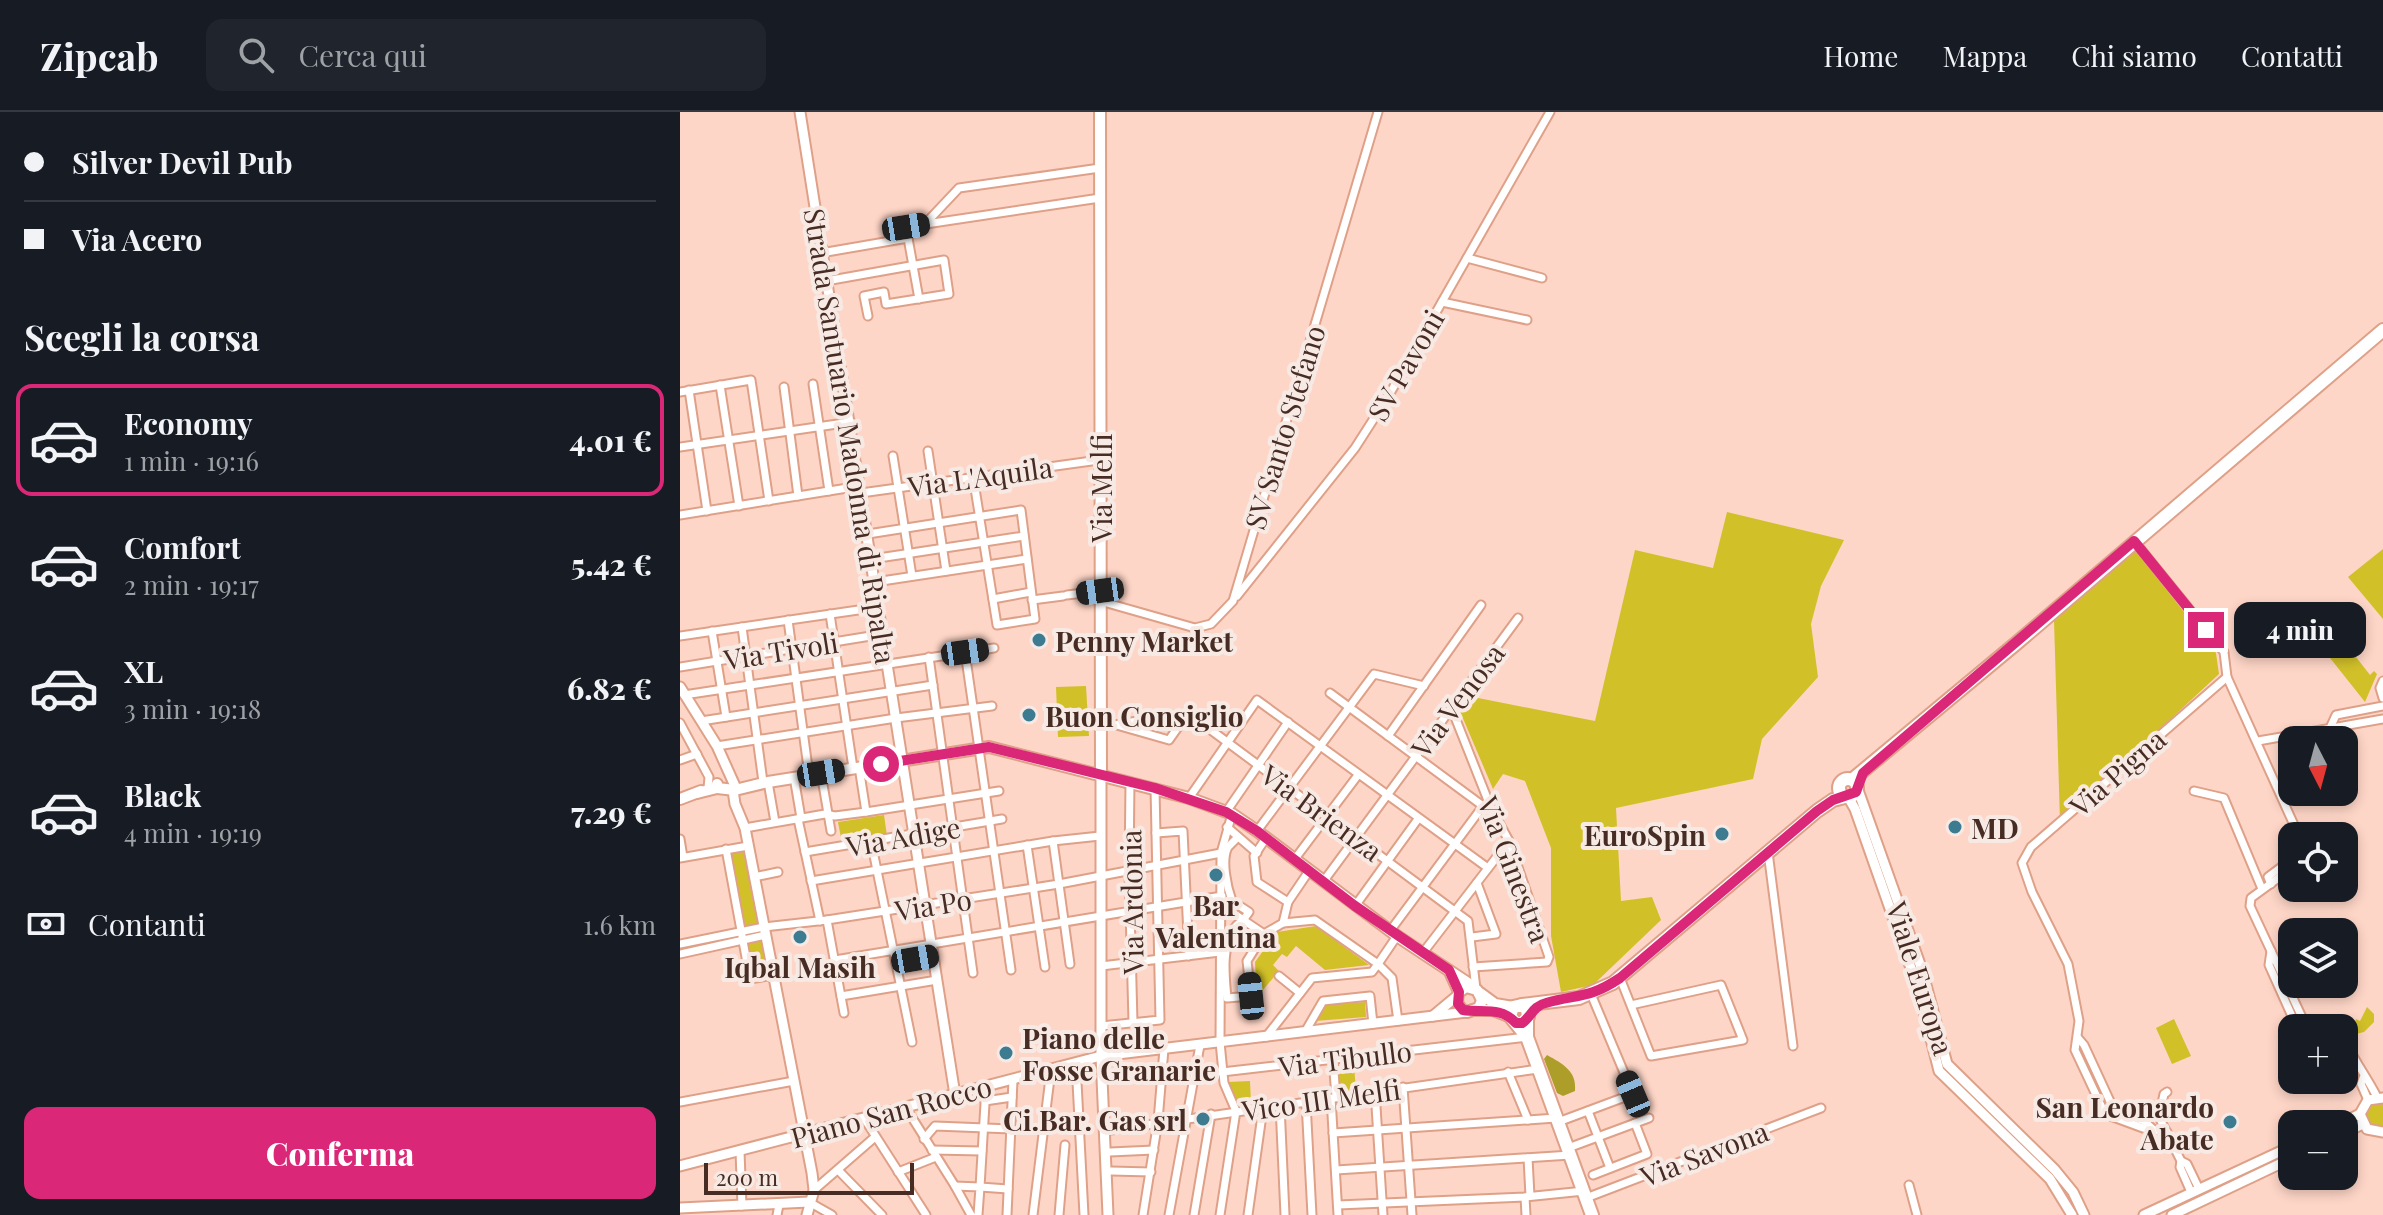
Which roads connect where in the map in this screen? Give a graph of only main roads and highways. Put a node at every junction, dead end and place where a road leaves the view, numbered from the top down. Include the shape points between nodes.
1 (1100, 112) edge
2 (2383, 330) edge
3 (1101, 775) junction
4 (680, 799) edge
5 (1449, 970) junction
6 (1477, 990) junction
7 (1458, 994) junction
8 (1472, 1011) junction
9 (1519, 1015) junction
10 (1592, 1215) edge

1 - 3 main road, Via Melfi
2 - 9 main road via 1849,789 1620,978 1591,994 1545,1003
3 - 4 main road via 1001,749 977,748 735,788 713,786
3 - 5 main road via 1229,813
5 - 6 main road
5 - 7 main road
6 - 7 main road via 1466,987
6 - 8 main road via 1482,1000
6 - 9 main road
7 - 8 main road via 1458,1004
8 - 9 main road
9 - 10 main road

